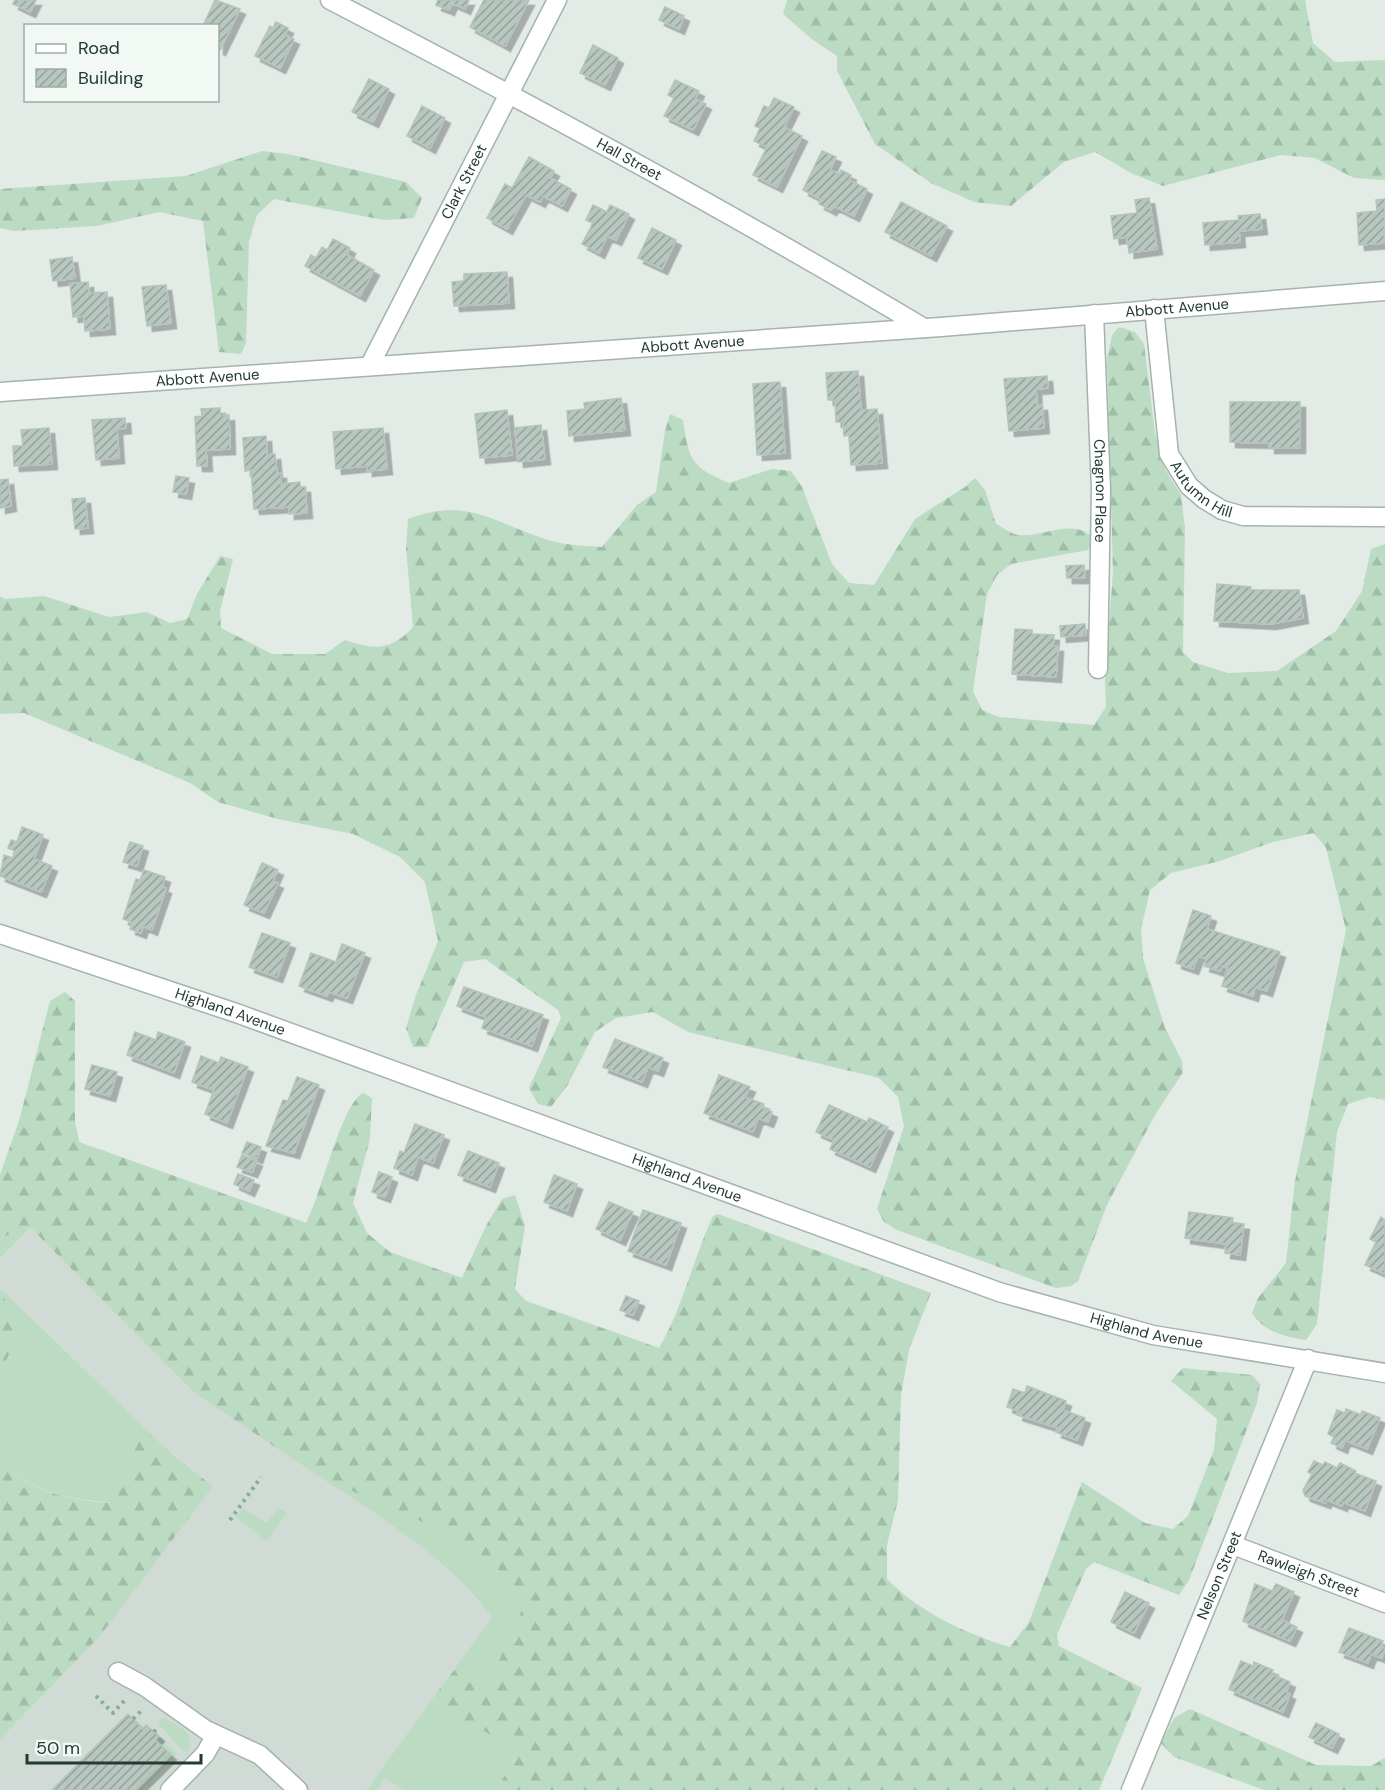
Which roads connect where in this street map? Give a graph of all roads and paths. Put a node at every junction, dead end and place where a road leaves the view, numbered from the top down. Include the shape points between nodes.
1 (330, 0) edge
2 (558, 0) edge
3 (510, 93) junction
4 (1385, 291) edge
5 (1154, 309) junction
6 (1094, 314) junction
7 (924, 328) junction
8 (370, 365) junction
9 (0, 392) edge
10 (1385, 517) edge
11 (1098, 669) dead end
12 (0, 934) edge
13 (1308, 1359) junction
14 (1385, 1373) edge
15 (261, 1477) dead end
16 (230, 1520) dead end
17 (1233, 1545) junction
18 (1385, 1603) edge
19 (118, 1672) dead end
20 (96, 1696) dead end
21 (113, 1713) dead end
22 (216, 1735) junction
23 (170, 1790) edge
24 (298, 1790) edge
25 (1131, 1790) edge

1 - 3 street, Hall Street
2 - 3 street, Clark Street
3 - 7 street, Hall Street via 793,250
3 - 8 street, Clark Street
4 - 5 street, Abbott Avenue
5 - 6 street, Abbott Avenue
5 - 10 street, Autumn Hill via 1169,454 1189,486 1222,510 1243,516
6 - 7 street, Abbott Avenue
6 - 11 street, Chagnon Place via 1101,489
7 - 8 street, Abbott Avenue
8 - 9 street, Abbott Avenue
12 - 13 street, Highland Avenue via 239,1014 999,1292 1153,1335
13 - 14 street, Highland Avenue
13 - 17 street, Nelson Street
15 - 16 path
17 - 18 street, Rawleigh Street
17 - 25 street, Nelson Street
19 - 22 street
20 - 21 path
22 - 23 street via 205,1754
22 - 24 street via 260,1755

